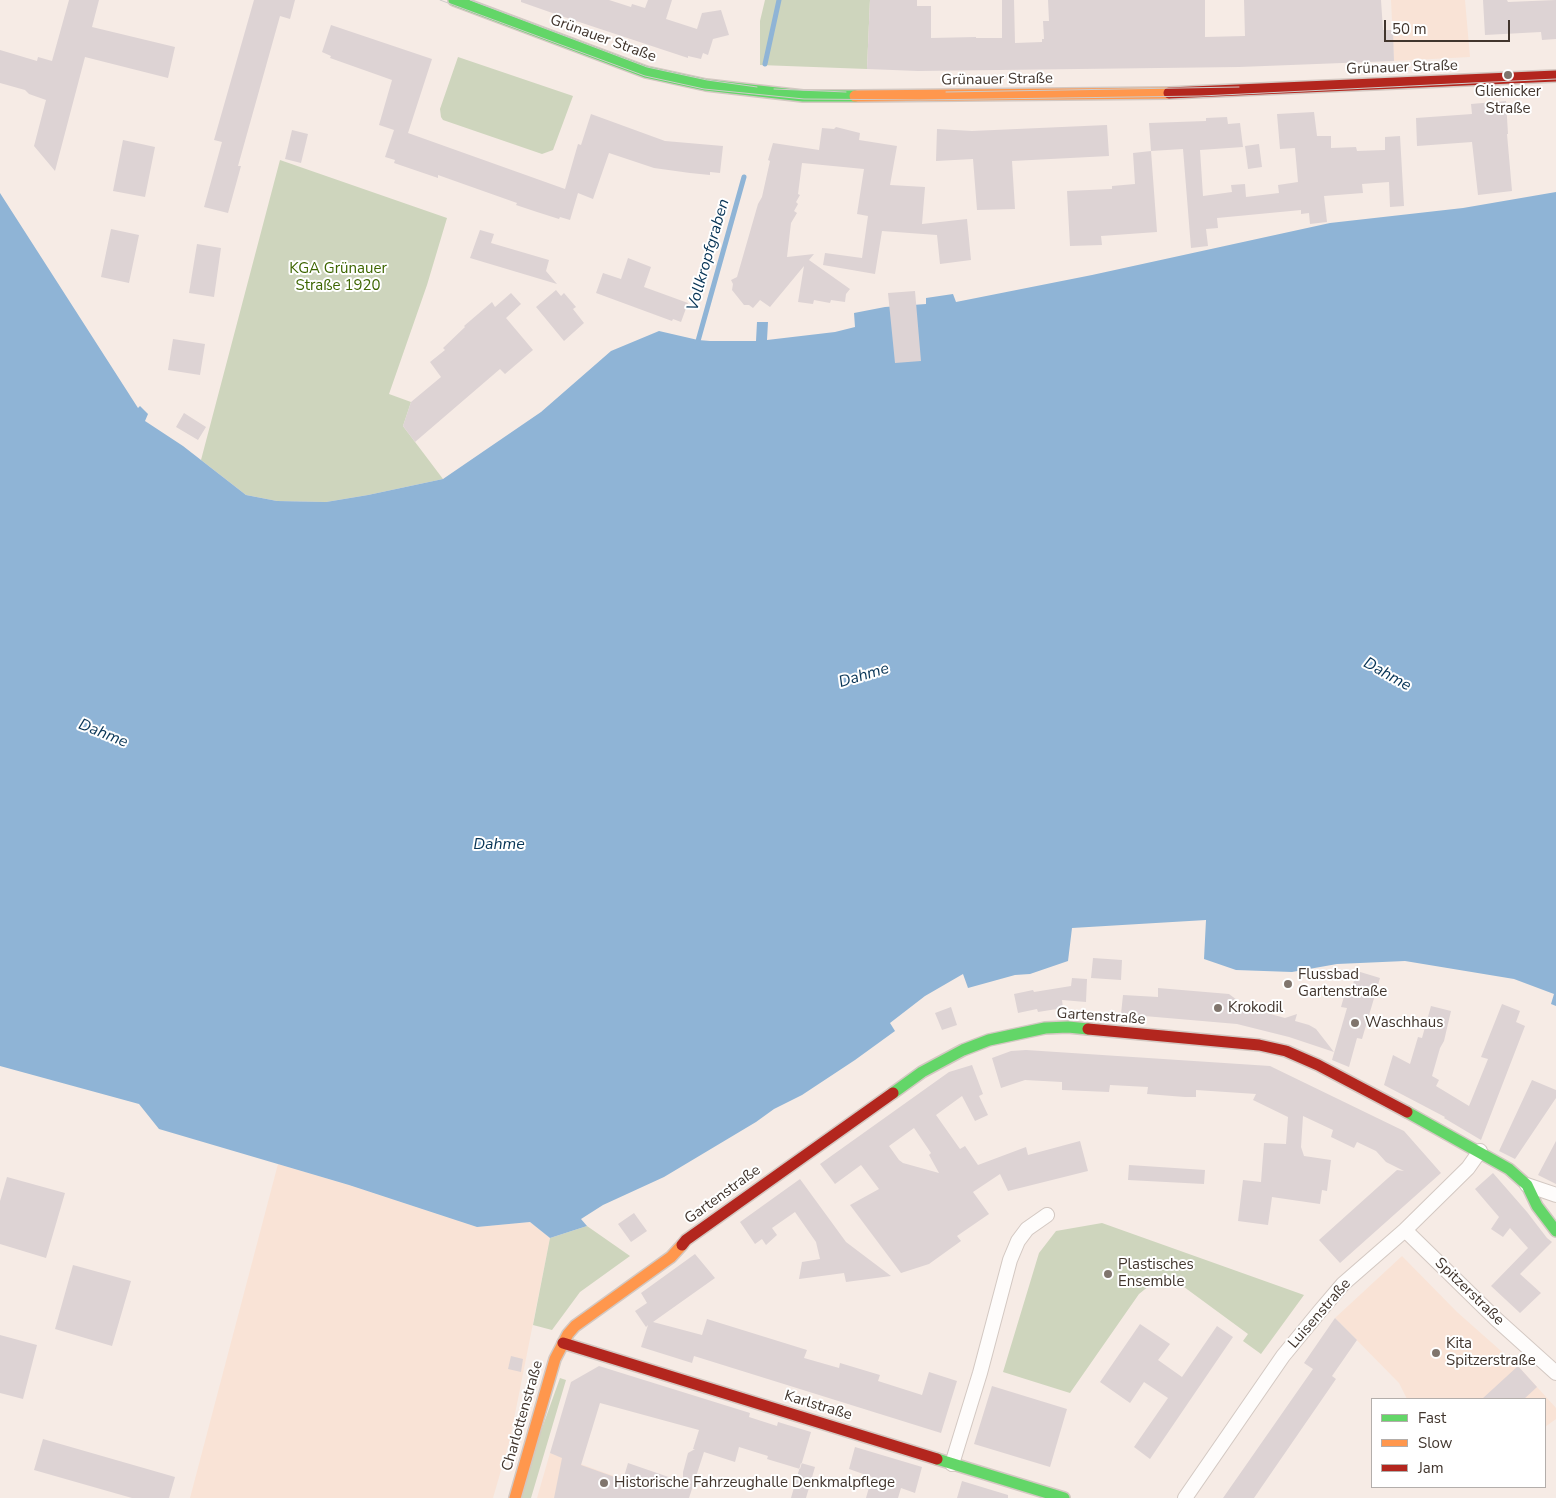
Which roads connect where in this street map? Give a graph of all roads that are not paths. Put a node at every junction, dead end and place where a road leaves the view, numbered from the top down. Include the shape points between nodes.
1 (454, 0) edge
2 (1556, 76) edge
3 (1480, 1151) junction
4 (1527, 1185) junction
5 (1556, 1195) edge
6 (1047, 1216) dead end
7 (1405, 1230) junction
8 (1556, 1231) edge
9 (563, 1343) junction
10 (1556, 1373) edge
11 (952, 1464) junction
12 (515, 1498) edge
13 (1064, 1498) edge
14 (1185, 1498) edge

1 - 2 street, Grünauer Straße via 646,72 706,85 797,95 1166,93
3 - 4 street, Gartenstraße
3 - 7 street, Luisenstraße via 1468,1168
3 - 9 street, Gartenstraße via 1286,1051 1259,1045 1068,1027 1022,1032 962,1050 914,1077 686,1240 671,1257 575,1326
4 - 5 street
4 - 8 street, Gartenstraße via 1537,1206
6 - 11 street via 1027,1229 1010,1260
7 - 10 street, Spitzerstraße via 1496,1320
7 - 14 street, Luisenstraße via 1343,1284 1301,1332
9 - 11 street, Karlstraße
9 - 12 street, Charlottenstraße via 555,1359
11 - 13 street, Karlstraße

